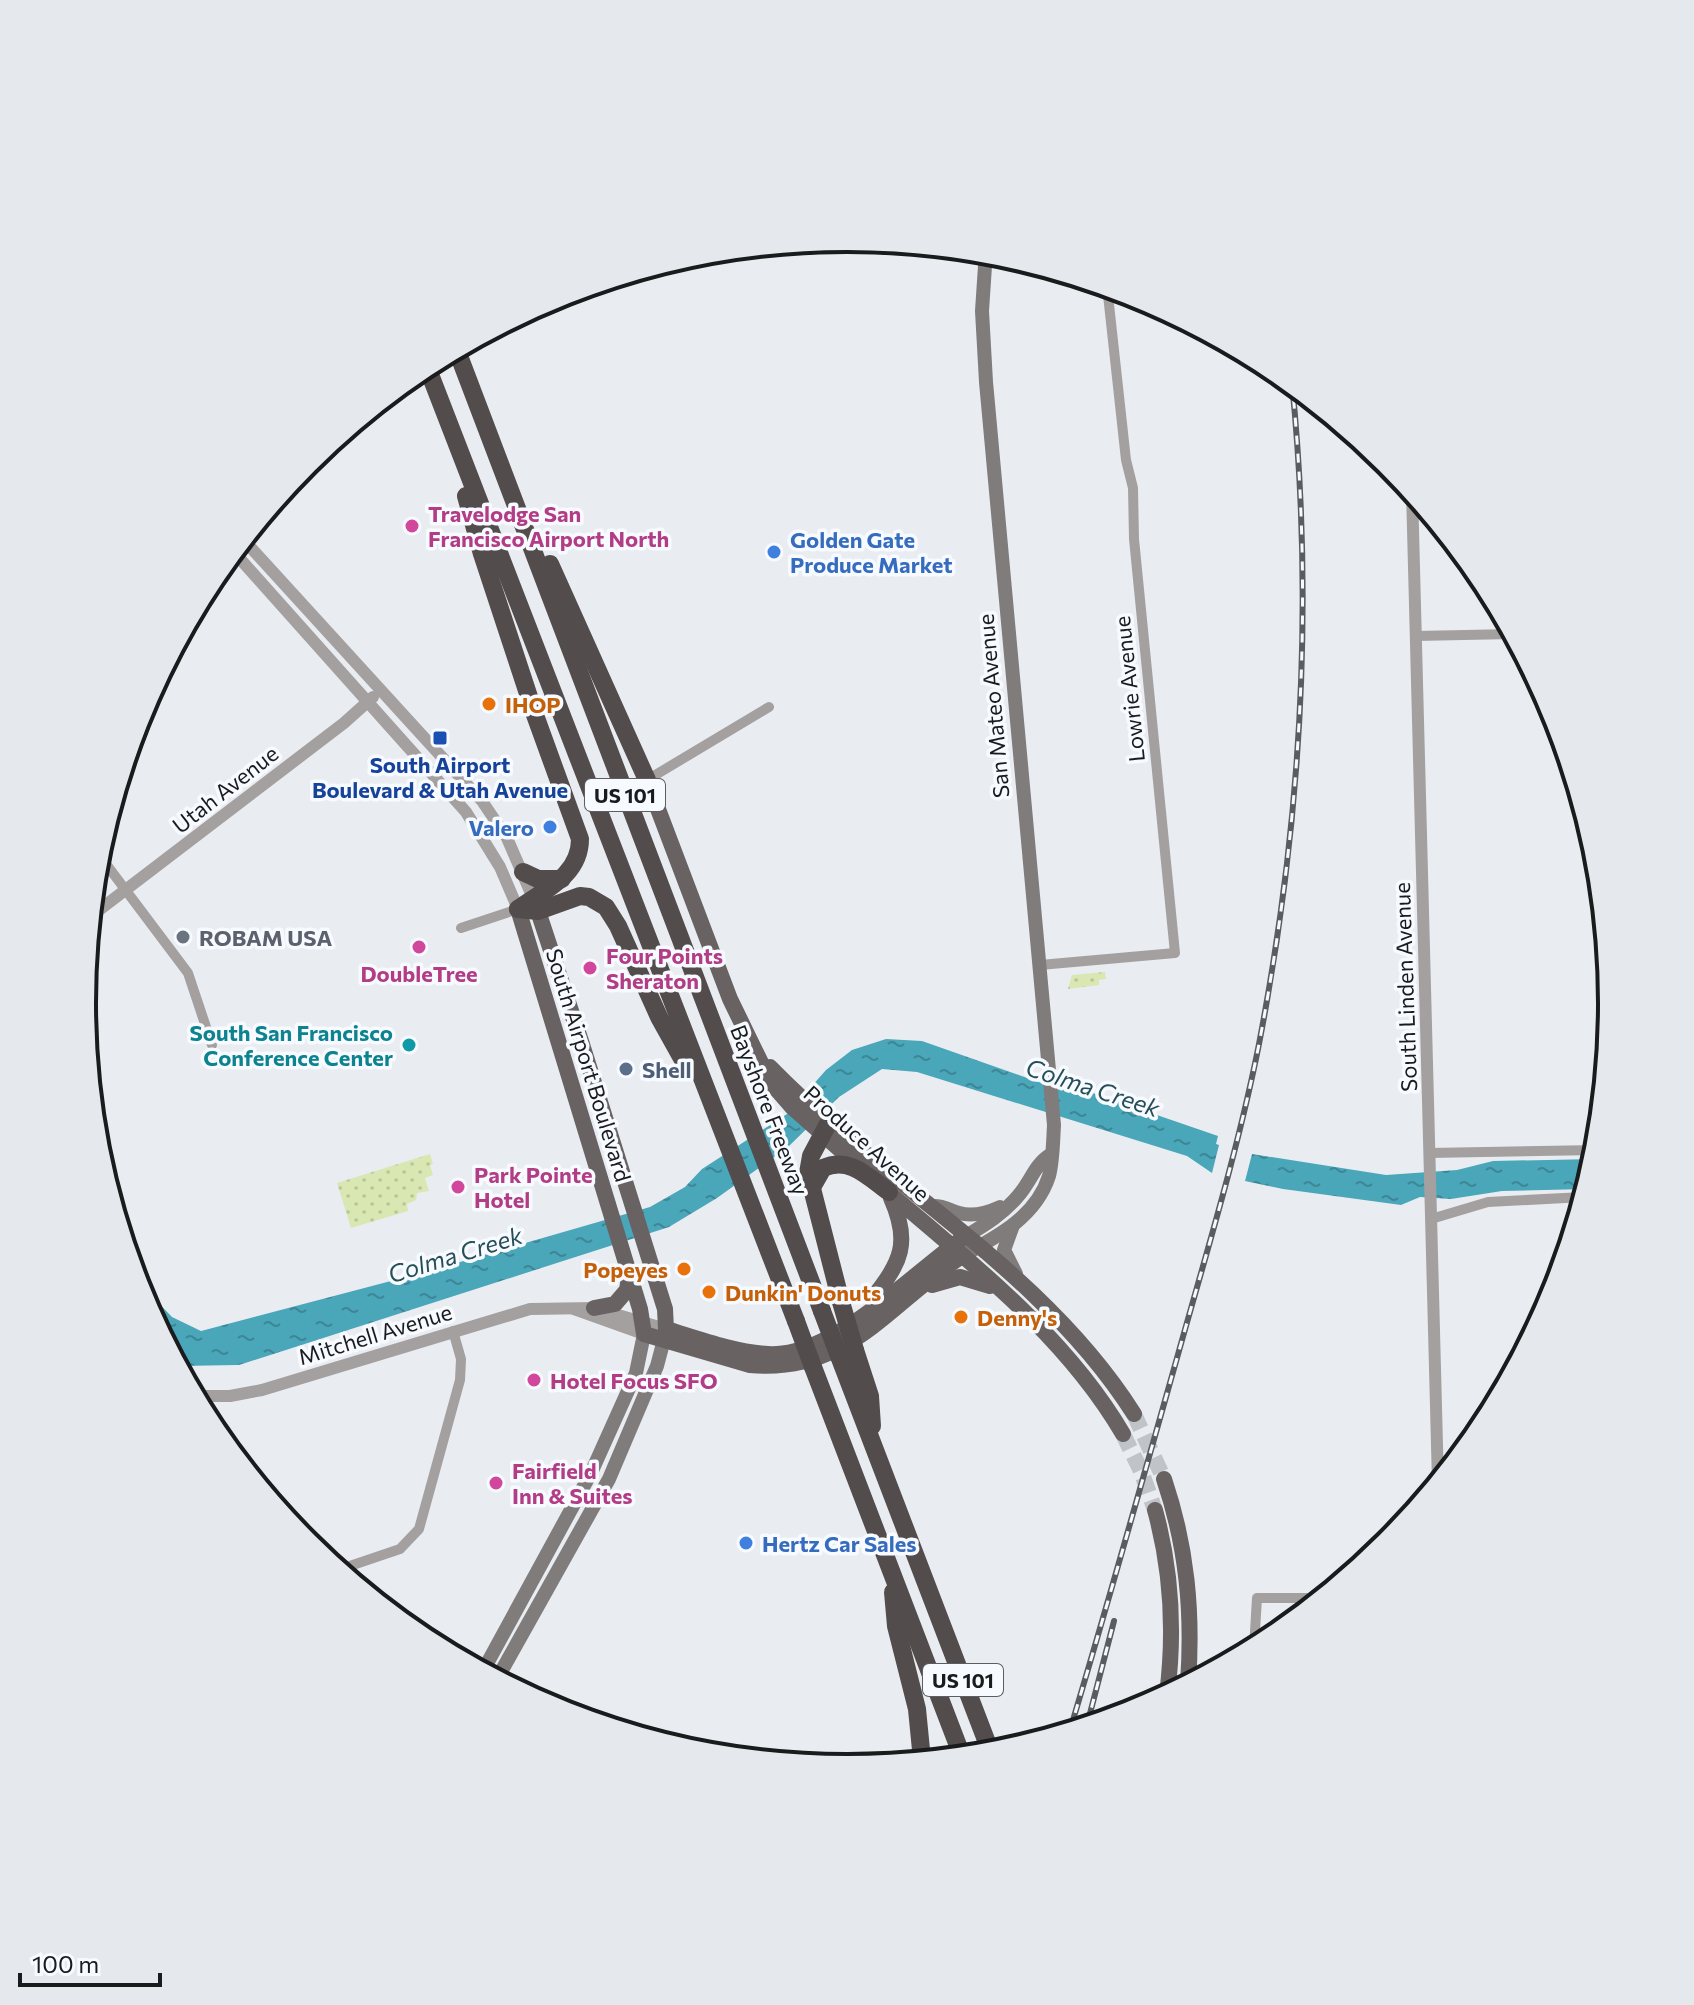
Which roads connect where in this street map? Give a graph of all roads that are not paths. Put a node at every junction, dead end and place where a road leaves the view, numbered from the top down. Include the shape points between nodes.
1 (985, 265) edge
2 (1108, 299) edge
3 (460, 359) edge
4 (431, 377) edge
5 (448, 422) junction
6 (503, 471) junction
7 (1412, 508) edge
8 (250, 547) edge
9 (241, 560) edge
10 (1501, 634) edge
11 (1416, 636) junction
12 (381, 690) junction
13 (368, 701) junction
14 (769, 707) dead end
15 (647, 780) junction
16 (108, 867) edge
17 (523, 872) junction
18 (562, 879) junction
19 (126, 890) junction
20 (536, 904) junction
21 (102, 908) edge
22 (518, 909) junction
23 (461, 928) dead end
24 (1040, 965) junction
25 (212, 1045) dead end
26 (822, 1126) junction
27 (724, 1135) junction
28 (1584, 1151) edge
29 (1050, 1155) junction
30 (1429, 1159) junction
31 (811, 1189) junction
32 (889, 1192) junction
33 (1572, 1198) edge
34 (1016, 1199) junction
35 (932, 1206) junction
36 (1431, 1219) junction
37 (1013, 1226) junction
38 (972, 1242) junction
39 (957, 1251) junction
40 (627, 1265) junction
41 (1020, 1282) junction
42 (909, 1297) junction
43 (1016, 1303) junction
44 (567, 1307) junction
45 (594, 1308) junction
46 (856, 1320) junction
47 (644, 1328) junction
48 (453, 1331) junction
49 (665, 1335) junction
50 (847, 1353) junction
51 (208, 1395) edge
52 (1134, 1414) tunnel mouth
53 (1123, 1434) tunnel mouth
54 (1438, 1467) edge
55 (1164, 1479) tunnel mouth
56 (1155, 1510) tunnel mouth
57 (351, 1566) edge
58 (1304, 1598) edge
59 (902, 1616) junction
60 (1255, 1633) edge
61 (488, 1662) edge
62 (502, 1669) edge
63 (1189, 1671) edge
64 (1168, 1681) edge
65 (986, 1740) edge
66 (957, 1745) edge
67 (921, 1749) edge

1 - 24 main road, San Mateo Avenue via 987,396
2 - 24 street, Lowrie Avenue via 1133,488 1175,953
3 - 6 highway, Bayshore Freeway / US 101
4 - 5 highway, US 101
5 - 18 highway via 482,554 580,839 578,858
5 - 27 highway, US 101
6 - 15 highway
6 - 50 highway, Bayshore Freeway / US 101, bridge via 822,1311
7 - 11 street, South Linden Avenue
8 - 12 street, South Airport Boulevard
9 - 13 street, South Airport Boulevard
10 - 11 street
11 - 30 street, South Linden Avenue
12 - 13 street, Utah Avenue
12 - 17 street, South Airport Boulevard via 482,801
13 - 19 street, Utah Avenue
13 - 22 street, South Airport Boulevard via 478,828
14 - 15 street
15 - 26 main road, Produce Avenue via 755,1051
16 - 19 street
17 - 18 highway via 538,879
17 - 20 street, South Airport Boulevard
18 - 20 highway
19 - 21 street, Utah Avenue
19 - 25 street via 188,973
20 - 22 highway
20 - 27 highway via 580,896 606,907
20 - 49 main road, South Airport Boulevard via 648,1252 665,1309
22 - 23 street
22 - 40 main road, South Airport Boulevard
24 - 29 main road, San Mateo Avenue via 1054,1117
26 - 31 highway via 808,1164
26 - 32 main road, Produce Avenue
26 - 35 main road, Produce Avenue
27 - 59 highway, US 101, bridge via 889,1565
28 - 30 street
29 - 34 main road via 1040,1161
29 - 37 main road, San Mateo Avenue via 1044,1189
30 - 36 street, South Linden Avenue
31 - 32 highway via 823,1168 839,1163 855,1167
31 - 50 highway, bridge via 841,1302
32 - 39 main road, Produce Avenue
32 - 46 main road via 902,1226 902,1249 892,1273
33 - 36 street via 1488,1202
34 - 35 main road via 974,1215
34 - 38 main road
35 - 38 main road, Produce Avenue
36 - 54 street, South Linden Avenue
37 - 38 main road, San Mateo Avenue
37 - 41 main road via 1004,1250
38 - 39 main road
38 - 41 main road, Produce Avenue
39 - 42 main road
39 - 43 main road, Produce Avenue
39 - 46 main road
40 - 45 main road via 622,1297
40 - 47 main road, South Airport Boulevard
41 - 52 main road, Produce Avenue via 1085,1346
42 - 43 main road via 940,1281 963,1277 989,1285
42 - 49 main road via 843,1348 787,1366 750,1365
43 - 53 main road via 1070,1358
44 - 45 street, Mitchell Avenue
44 - 47 street, Mitchell Avenue
44 - 48 street, Mitchell Avenue via 521,1311
45 - 47 street, Mitchell Avenue
46 - 49 main road via 820,1344 787,1354
47 - 49 main road
47 - 61 main road via 636,1373 591,1473
48 - 51 street, Mitchell Avenue via 247,1394
48 - 57 street via 460,1380 419,1529 400,1549
49 - 62 main road via 652,1380 609,1479
50 - 65 highway, US 101 via 870,1396 874,1445
55 - 63 main road via 1186,1564
56 - 64 main road via 1171,1596
58 - 60 street via 1257,1598
59 - 66 highway, US 101
59 - 67 highway

